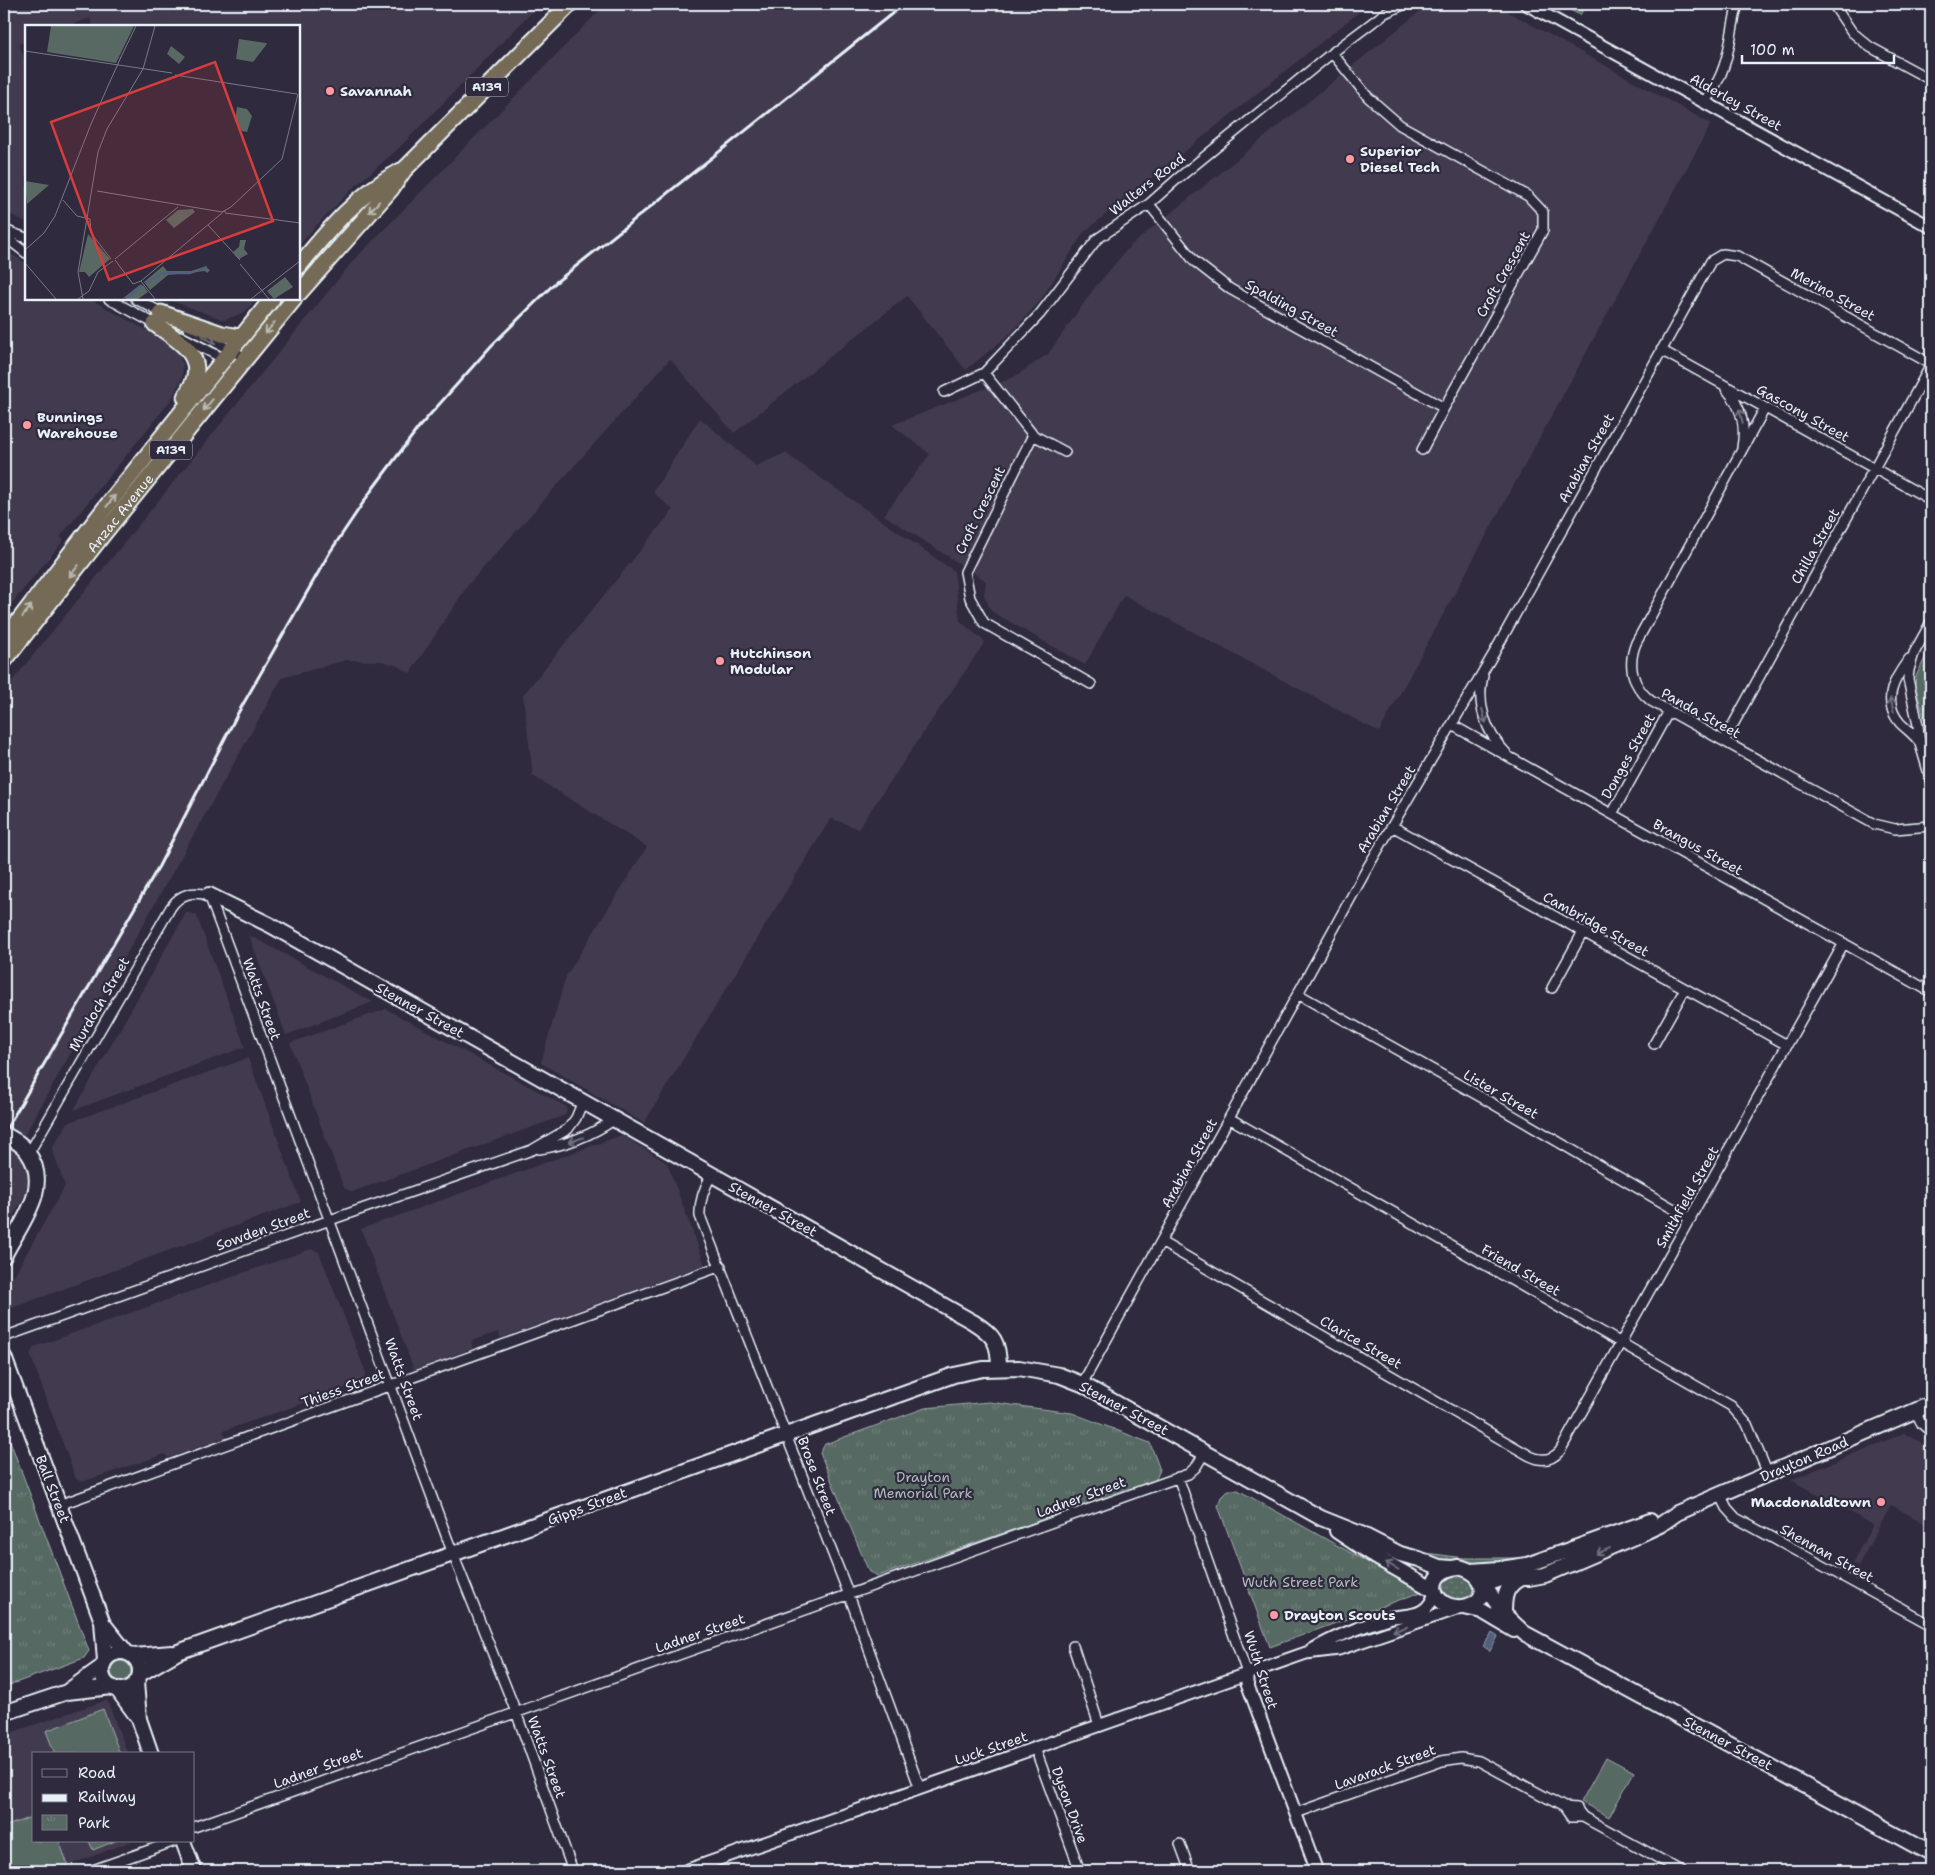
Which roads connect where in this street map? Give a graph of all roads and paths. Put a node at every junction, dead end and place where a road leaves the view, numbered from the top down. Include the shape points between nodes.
1 (570, 4) edge
2 (1392, 4) edge
3 (1405, 4) edge
4 (1526, 4) edge
5 (1738, 4) edge
6 (1832, 4) edge
7 (1385, 13) junction
8 (1332, 53) junction
9 (1931, 80) edge
10 (1705, 102) junction
11 (404, 170) junction
12 (1149, 204) junction
13 (1931, 227) edge
14 (4, 230) edge
15 (4, 236) edge
16 (25, 238) edge
17 (25, 252) edge
18 (1721, 254) joint
19 (300, 265) edge
20 (300, 292) edge
21 (112, 300) edge
22 (137, 300) edge
23 (271, 300) edge
24 (293, 300) edge
25 (158, 318) junction
26 (240, 337) junction
27 (1661, 350) junction
28 (227, 355) junction
29 (242, 362) junction
30 (1931, 364) edge
31 (984, 373) junction
32 (1721, 384) junction
33 (944, 392) dead end
34 (1444, 408) junction
35 (1765, 408) junction
36 (172, 426) junction
37 (1033, 435) junction
38 (1422, 450) dead end
39 (1065, 452) dead end
40 (1740, 454) junction
41 (1874, 468) junction
42 (1931, 500) edge
43 (1931, 622) edge
44 (4, 640) edge
45 (1914, 653) junction
46 (4, 661) edge
47 (1485, 668) junction
48 (1091, 684) dead end
49 (1669, 711) junction
50 (1452, 726) junction
51 (1724, 741) junction
52 (1920, 744) junction
53 (1515, 761) junction
54 (1931, 781) edge
55 (1612, 814) junction
56 (1392, 826) junction
57 (1931, 826) edge
58 (209, 895) junction
59 (1583, 932) junction
60 (1844, 943) junction
61 (1552, 988) dead end
62 (1685, 989) junction
63 (1931, 992) edge
64 (1298, 994) junction
65 (1654, 1044) dead end
66 (1787, 1045) junction
67 (583, 1101) junction
68 (1230, 1118) junction
69 (615, 1119) junction
70 (4, 1134) edge
71 (532, 1150) junction
72 (28, 1153) junction
73 (712, 1174) junction
74 (1691, 1219) junction
75 (330, 1220) junction
76 (1161, 1242) junction
77 (4, 1256) edge
78 (721, 1266) junction
79 (4, 1337) edge
80 (1620, 1344) junction
81 (4, 1357) edge
82 (1000, 1368) junction
83 (1082, 1384) junction
84 (392, 1386) junction
85 (1931, 1404) edge
86 (1915, 1411) junction
87 (1931, 1432) edge
88 (786, 1434) junction
89 (1205, 1452) junction
90 (1550, 1458) joint
91 (1768, 1474) junction
92 (1178, 1477) junction
93 (1720, 1494) junction
94 (59, 1505) junction
95 (1677, 1513) junction
96 (1321, 1518) junction
97 (453, 1554) junction
98 (1451, 1568) junction
99 (1471, 1571) junction
100 (1521, 1578) junction
101 (1483, 1586) junction
102 (1434, 1591) junction
103 (849, 1595) junction
104 (1462, 1607) junction
105 (1504, 1613) junction
106 (102, 1621) junction
107 (1931, 1625) edge
108 (1524, 1633) junction
109 (1073, 1646) dead end
110 (178, 1652) junction
111 (1306, 1653) junction
112 (130, 1654) junction
113 (104, 1664) junction
114 (1248, 1673) junction
115 (138, 1678) junction
116 (114, 1688) junction
117 (67, 1692) junction
118 (516, 1712) junction
119 (4, 1713) edge
120 (139, 1719) junction
121 (1099, 1725) junction
122 (1035, 1748) junction
123 (150, 1752) edge
124 (920, 1789) junction
125 (1296, 1813) junction
126 (195, 1827) edge
127 (172, 1842) edge
128 (183, 1842) edge
129 (1180, 1844) dead end
130 (1931, 1854) edge
131 (90, 1871) edge
132 (194, 1871) edge
133 (573, 1871) edge
134 (685, 1871) edge
135 (1080, 1871) edge
136 (1190, 1871) edge
137 (1317, 1871) edge
138 (1682, 1871) edge

1 - 11 highway, A139
2 - 7 street, Walters Road
3 - 7 street, Walters Road
4 - 10 street, Alderley Street
5 - 10 street via 1721,75
6 - 9 street via 1852,32 1870,47
7 - 8 street, Walters Road
8 - 12 street, Walters Road
8 - 34 street, Croft Crescent via 1368,97 1400,125 1528,196 1543,212 1543,230
10 - 13 street, Alderley Street
11 - 19 highway, A139 via 382,181 347,212
11 -> 20 highway, A139
12 - 31 street, Walters Road via 1097,239 1040,314
12 - 34 street, Spalding Street via 1194,261 1230,289
14 - 16 street
15 - 17 street
18 - 27 street, Arabian Street via 1708,264
18 - 30 street, Merino Street via 1737,256
21 - 25 street
22 - 25 street
23 - 26 highway, Anzac Avenue / A139
24 -> 29 highway, Anzac Avenue / A139
25 - 26 highway
25 - 28 street
25 - 36 highway via 191,354 196,368
26 - 28 highway, Anzac Avenue / A139
27 - 32 street, Gascony Street
27 - 47 street, Arabian Street
28 - 29 street
28 - 36 highway, Anzac Avenue / A139
29 -> 46 highway, Anzac Avenue / A139
30 - 41 street, Chilla Street
31 - 33 street, Walters Road
31 - 37 street
32 - 35 street, Gascony Street
40 -> 32 street via 1742,417 1734,399
34 - 38 street, Croft Crescent
35 - 40 street, Panda Street
35 - 41 street, Gascony Street
44 -> 36 highway, Anzac Avenue / A139
37 - 39 street
37 - 48 street, Croft Crescent via 965,572 970,598 984,623
40 - 49 street, Panda Street via 1633,650 1631,665 1637,685 1646,697
41 - 42 street, Gascony Street
41 - 51 street, Chilla Street
43 - 45 street
45 - 52 street via 1908,679
52 -> 45 street via 1895,716 1890,697 1896,678
47 - 50 street, Arabian Street
47 -> 53 street via 1481,702 1486,722 1501,748
49 - 51 street, Panda Street
49 - 55 street, Donges Street
50 - 53 street, Brangus Street
50 - 56 street, Arabian Street
51 - 57 street, Panda Street via 1874,824 1895,829
52 - 54 street
53 - 55 street, Brangus Street
55 - 60 street, Brangus Street
56 - 59 street, Cambridge Street
56 - 64 street, Arabian Street
58 - 67 main road, Stenner Street via 270,925
58 - 72 street, Murdoch Street via 192,893 176,900
58 - 75 street, Watts Street
59 - 61 street
59 - 62 street, Cambridge Street
60 - 63 street, Brangus Street
60 - 66 street, Smithfield Street
62 - 65 street
62 - 66 street, Cambridge Street
64 - 68 street, Arabian Street
64 - 74 street, Lister Street
66 - 74 street, Smithfield Street
67 - 69 main road, Stenner Street
67 - 71 street, Sowden Street via 568,1129
68 - 76 street, Arabian Street
68 - 80 street, Friend Street
69 -> 71 street, Sowden Street via 585,1137
69 - 73 main road, Stenner Street
70 - 72 main road
71 - 75 street, Sowden Street
72 - 77 main road via 38,1176 35,1196
73 - 78 street, Brose Street via 699,1206
73 - 82 main road, Stenner Street via 984,1328 996,1342
74 - 80 street, Smithfield Street
75 - 79 street, Sowden Street
75 - 84 street, Watts Street
76 - 83 street, Arabian Street
76 - 90 street, Clarice Street via 1530,1456
78 - 84 street, Thiess Street
78 - 88 street, Brose Street
80 - 90 street, Smithfield Street via 1560,1451
80 - 91 street, Friend Street via 1737,1411 1747,1424
81 - 94 main road, Ball Street
82 - 83 main road, Stenner Street via 1039,1371
82 - 88 main road, Gipps Street via 954,1375
83 - 89 main road, Stenner Street
84 - 94 street, Thiess Street
84 - 97 street, Watts Street
85 - 86 main road, Drayton Road
86 - 87 street
86 - 91 main road, Drayton Road
88 - 97 main road, Gipps Street
88 - 103 street, Brose Street
89 - 92 street, Ladner Street via 1196,1467
89 - 96 main road, Stenner Street
91 - 93 main road, Drayton Road
92 - 103 street, Ladner Street
92 - 114 street, Wuth Street
93 - 95 main road, Drayton Road
93 - 107 street, Shennan Street via 1736,1518
94 - 106 main road, Ball Street
95 - 99 main road, Drayton Road via 1528,1565
95 -> 100 main road, Drayton Road via 1634,1538 1556,1571
96 - 98 main road, Stenner Street via 1400,1554 1439,1568
102 -> 96 main road, Stenner Street via 1334,1530
97 - 110 main road, Gipps Street
97 - 118 street, Watts Street
98 - 99 main road
98 - 102 main road via 1435,1579
99 - 101 main road via 1480,1578
100 - 101 main road, Drayton Road via 1504,1578
100 - 105 main road via 1507,1589
101 - 104 main road via 1477,1601
101 - 105 main road, Stenner Street
102 - 104 main road via 1445,1603
102 - 111 street, Luck Street via 1430,1604 1420,1612 1370,1624 1332,1638
103 - 118 street, Ladner Street
103 - 124 street, Brose Street
104 - 108 main road, Stenner Street via 1482,1610 1510,1629
104 -> 111 street, Luck Street via 1339,1649
105 - 108 main road, Stenner Street
106 - 112 main road, Ball Street
106 - 113 main road, Ball Street
108 - 130 main road, Stenner Street
109 - 121 street
110 - 112 main road, Gipps Street
110 - 115 main road, Gipps Street
111 - 114 street, Luck Street
112 - 113 main road via 114,1653
112 - 115 main road via 139,1664
113 - 116 main road via 104,1678
113 - 117 main road
114 - 121 street, Luck Street
114 - 125 street, Wuth Street via 1250,1689
115 - 116 main road via 128,1688
115 - 120 main road
116 - 117 main road
116 - 120 main road
117 - 119 main road
118 - 126 street, Ladner Street
118 - 133 street, Watts Street
120 - 123 main road
121 - 122 street, Luck Street
122 - 124 street, Luck Street
122 - 135 street, Dyson Drive
124 - 134 street, Luck Street
125 - 137 street, Wuth Street
125 - 138 street, Lavarack Street via 1442,1761 1460,1758 1487,1765 1564,1807 1571,1817 1583,1817
127 - 131 street
128 - 132 main road
129 - 136 street

